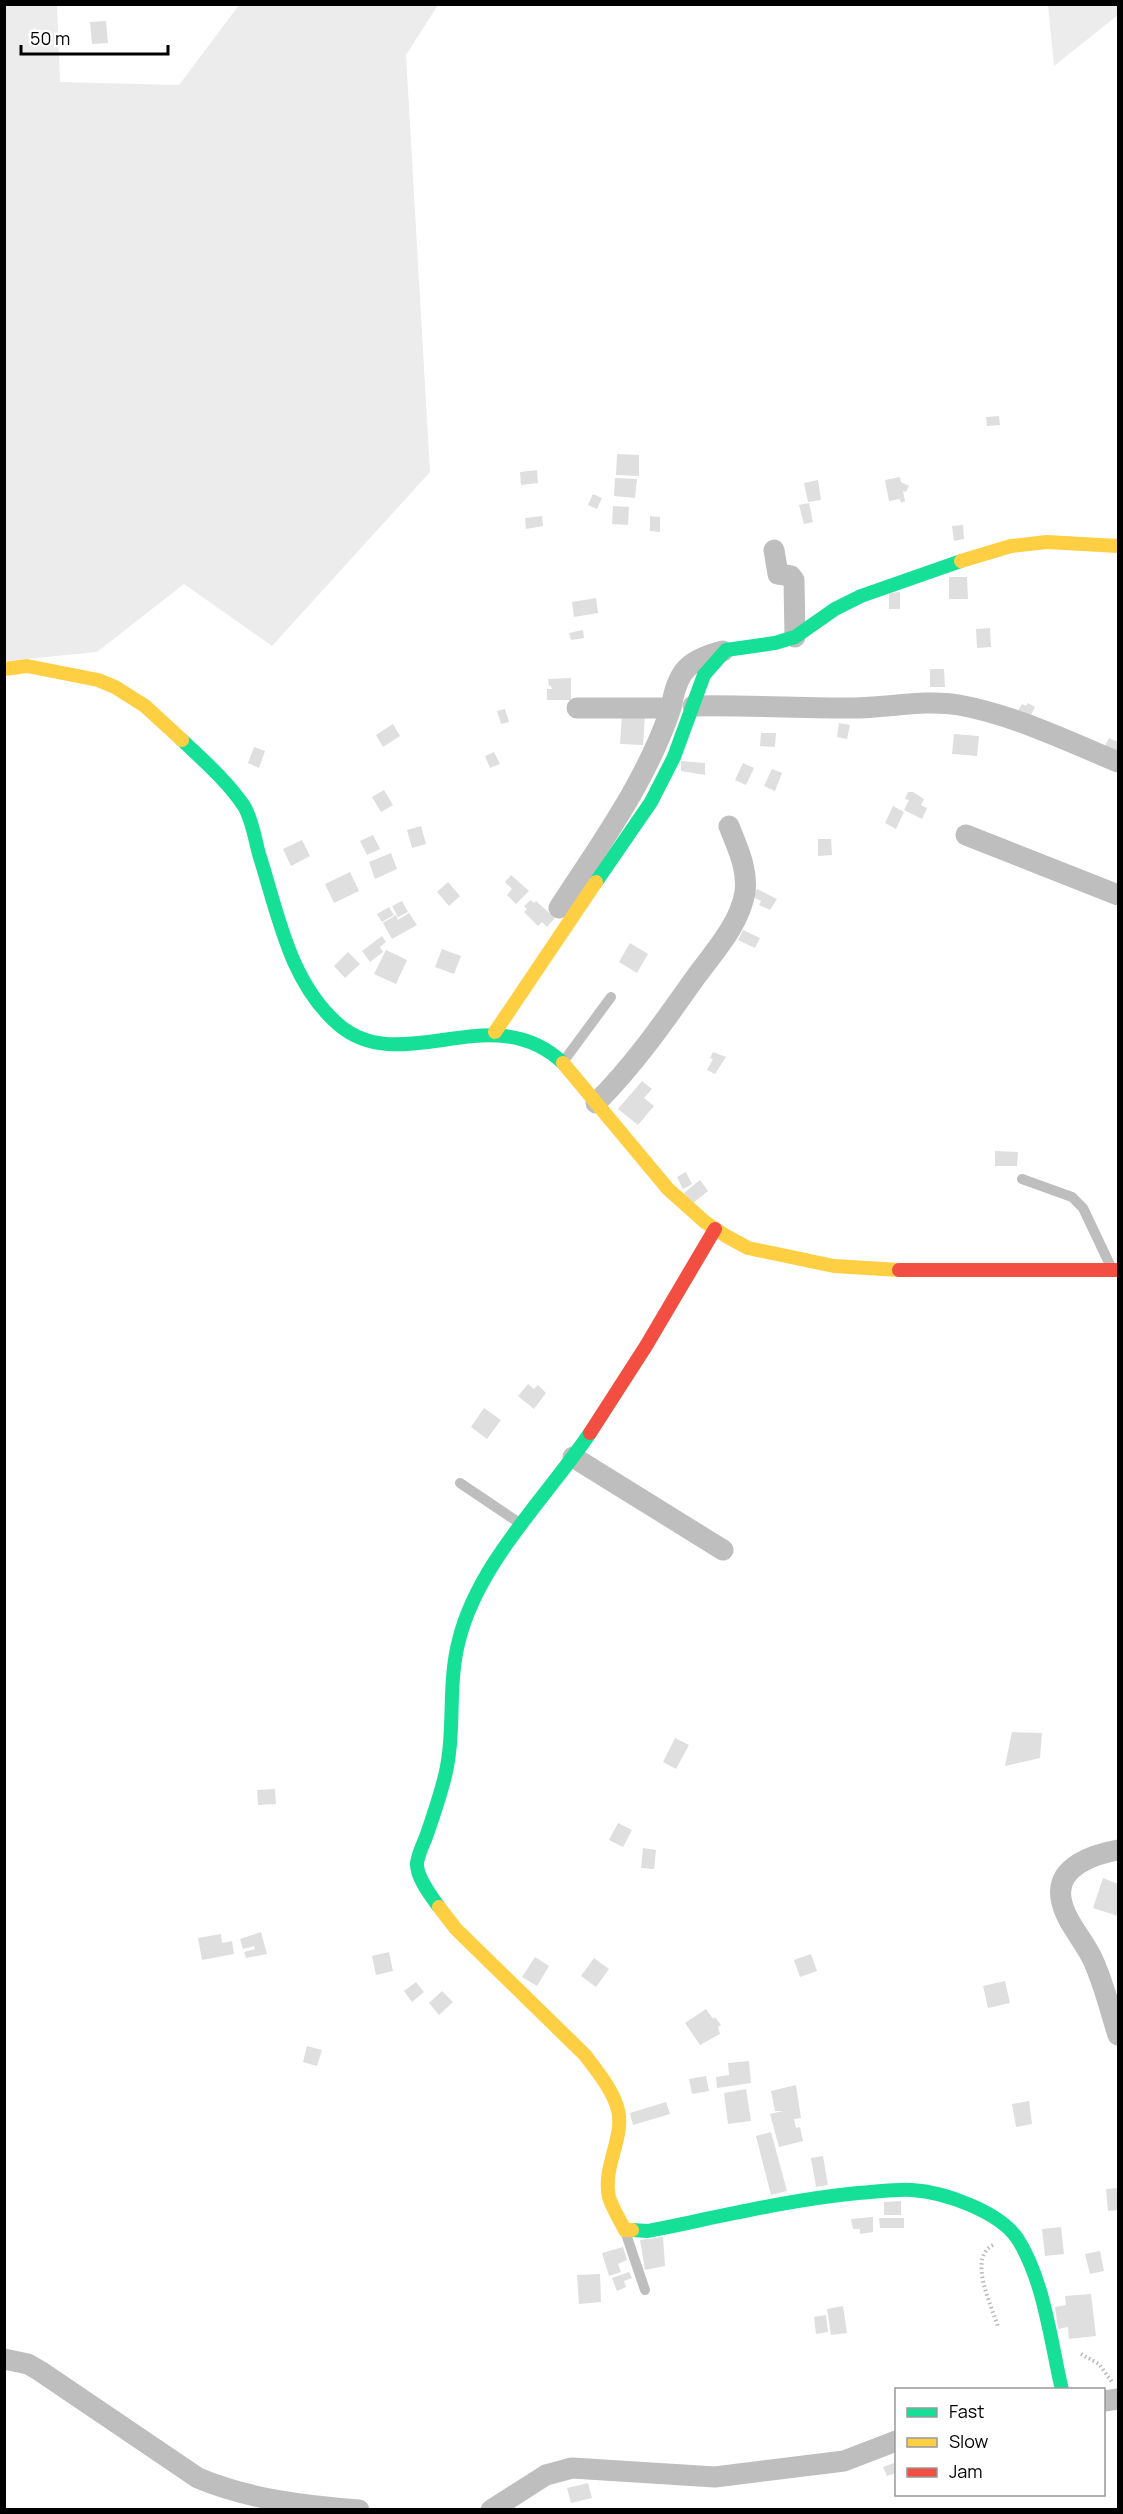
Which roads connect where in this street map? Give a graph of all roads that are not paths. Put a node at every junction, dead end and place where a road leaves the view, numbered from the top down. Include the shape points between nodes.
1 (1119, 546) edge
2 (774, 550) dead end
3 (795, 637) junction
4 (726, 650) junction
5 (4, 669) edge
6 (693, 706) junction
7 (577, 708) dead end
8 (671, 708) junction
9 (1119, 762) edge
10 (729, 826) dead end
11 (966, 835) dead end
12 (1119, 895) edge
13 (558, 908) dead end
14 (611, 997) dead end
15 (495, 1032) junction
16 (563, 1062) junction
17 (596, 1103) junction
18 (1022, 1179) dead end
19 (715, 1229) junction
20 (1116, 1270) edge
21 (573, 1457) junction
22 (460, 1483) dead end
23 (523, 1526) junction
24 (723, 1550) dead end
25 (1119, 1850) edge
26 (1119, 2035) edge
27 (625, 2230) junction
28 (645, 2290) dead end
29 (4, 2359) edge
30 (1062, 2388) edge
31 (895, 2442) edge
32 (359, 2510) edge
33 (491, 2510) edge

1 - 3 street via 1047,542 1011,546 861,596
2 - 3 street via 778,574 794,580
3 - 4 street
4 - 6 street via 704,675
4 - 8 street via 706,655 687,668 674,686
5 - 15 street via 27,666 115,687 145,706 216,772 244,808 294,964 306,987 336,1024 359,1037 390,1043
6 - 9 street via 855,708 955,704 1002,716
6 - 15 street via 674,758 651,802
7 - 8 street
8 - 13 street via 651,762
10 - 17 street via 745,875 745,892 733,925 643,1052
11 - 12 street
14 - 16 lane
15 - 16 street via 542,1047
16 - 17 street
17 - 19 street via 660,1180
18 - 20 lane via 1072,1197 1083,1208
19 - 20 street via 748,1248 834,1266
19 - 21 street
21 - 23 street
21 - 24 street
22 - 23 lane
23 - 27 street via 484,1578 465,1619 451,1682 451,1741 446,1777 417,1863 420,1876 456,1929 585,2055 603,2079 618,2110 619,2122 608,2174 609,2197
25 - 26 street via 1081,1861 1064,1879 1061,1897 1093,1961
27 - 28 lane
27 - 30 street via 648,2231 838,2194 914,2190 957,2201 999,2219 1026,2252
29 - 32 street via 40,2371 198,2478 224,2489
31 - 33 street via 844,2461 715,2477 573,2468 546,2475

